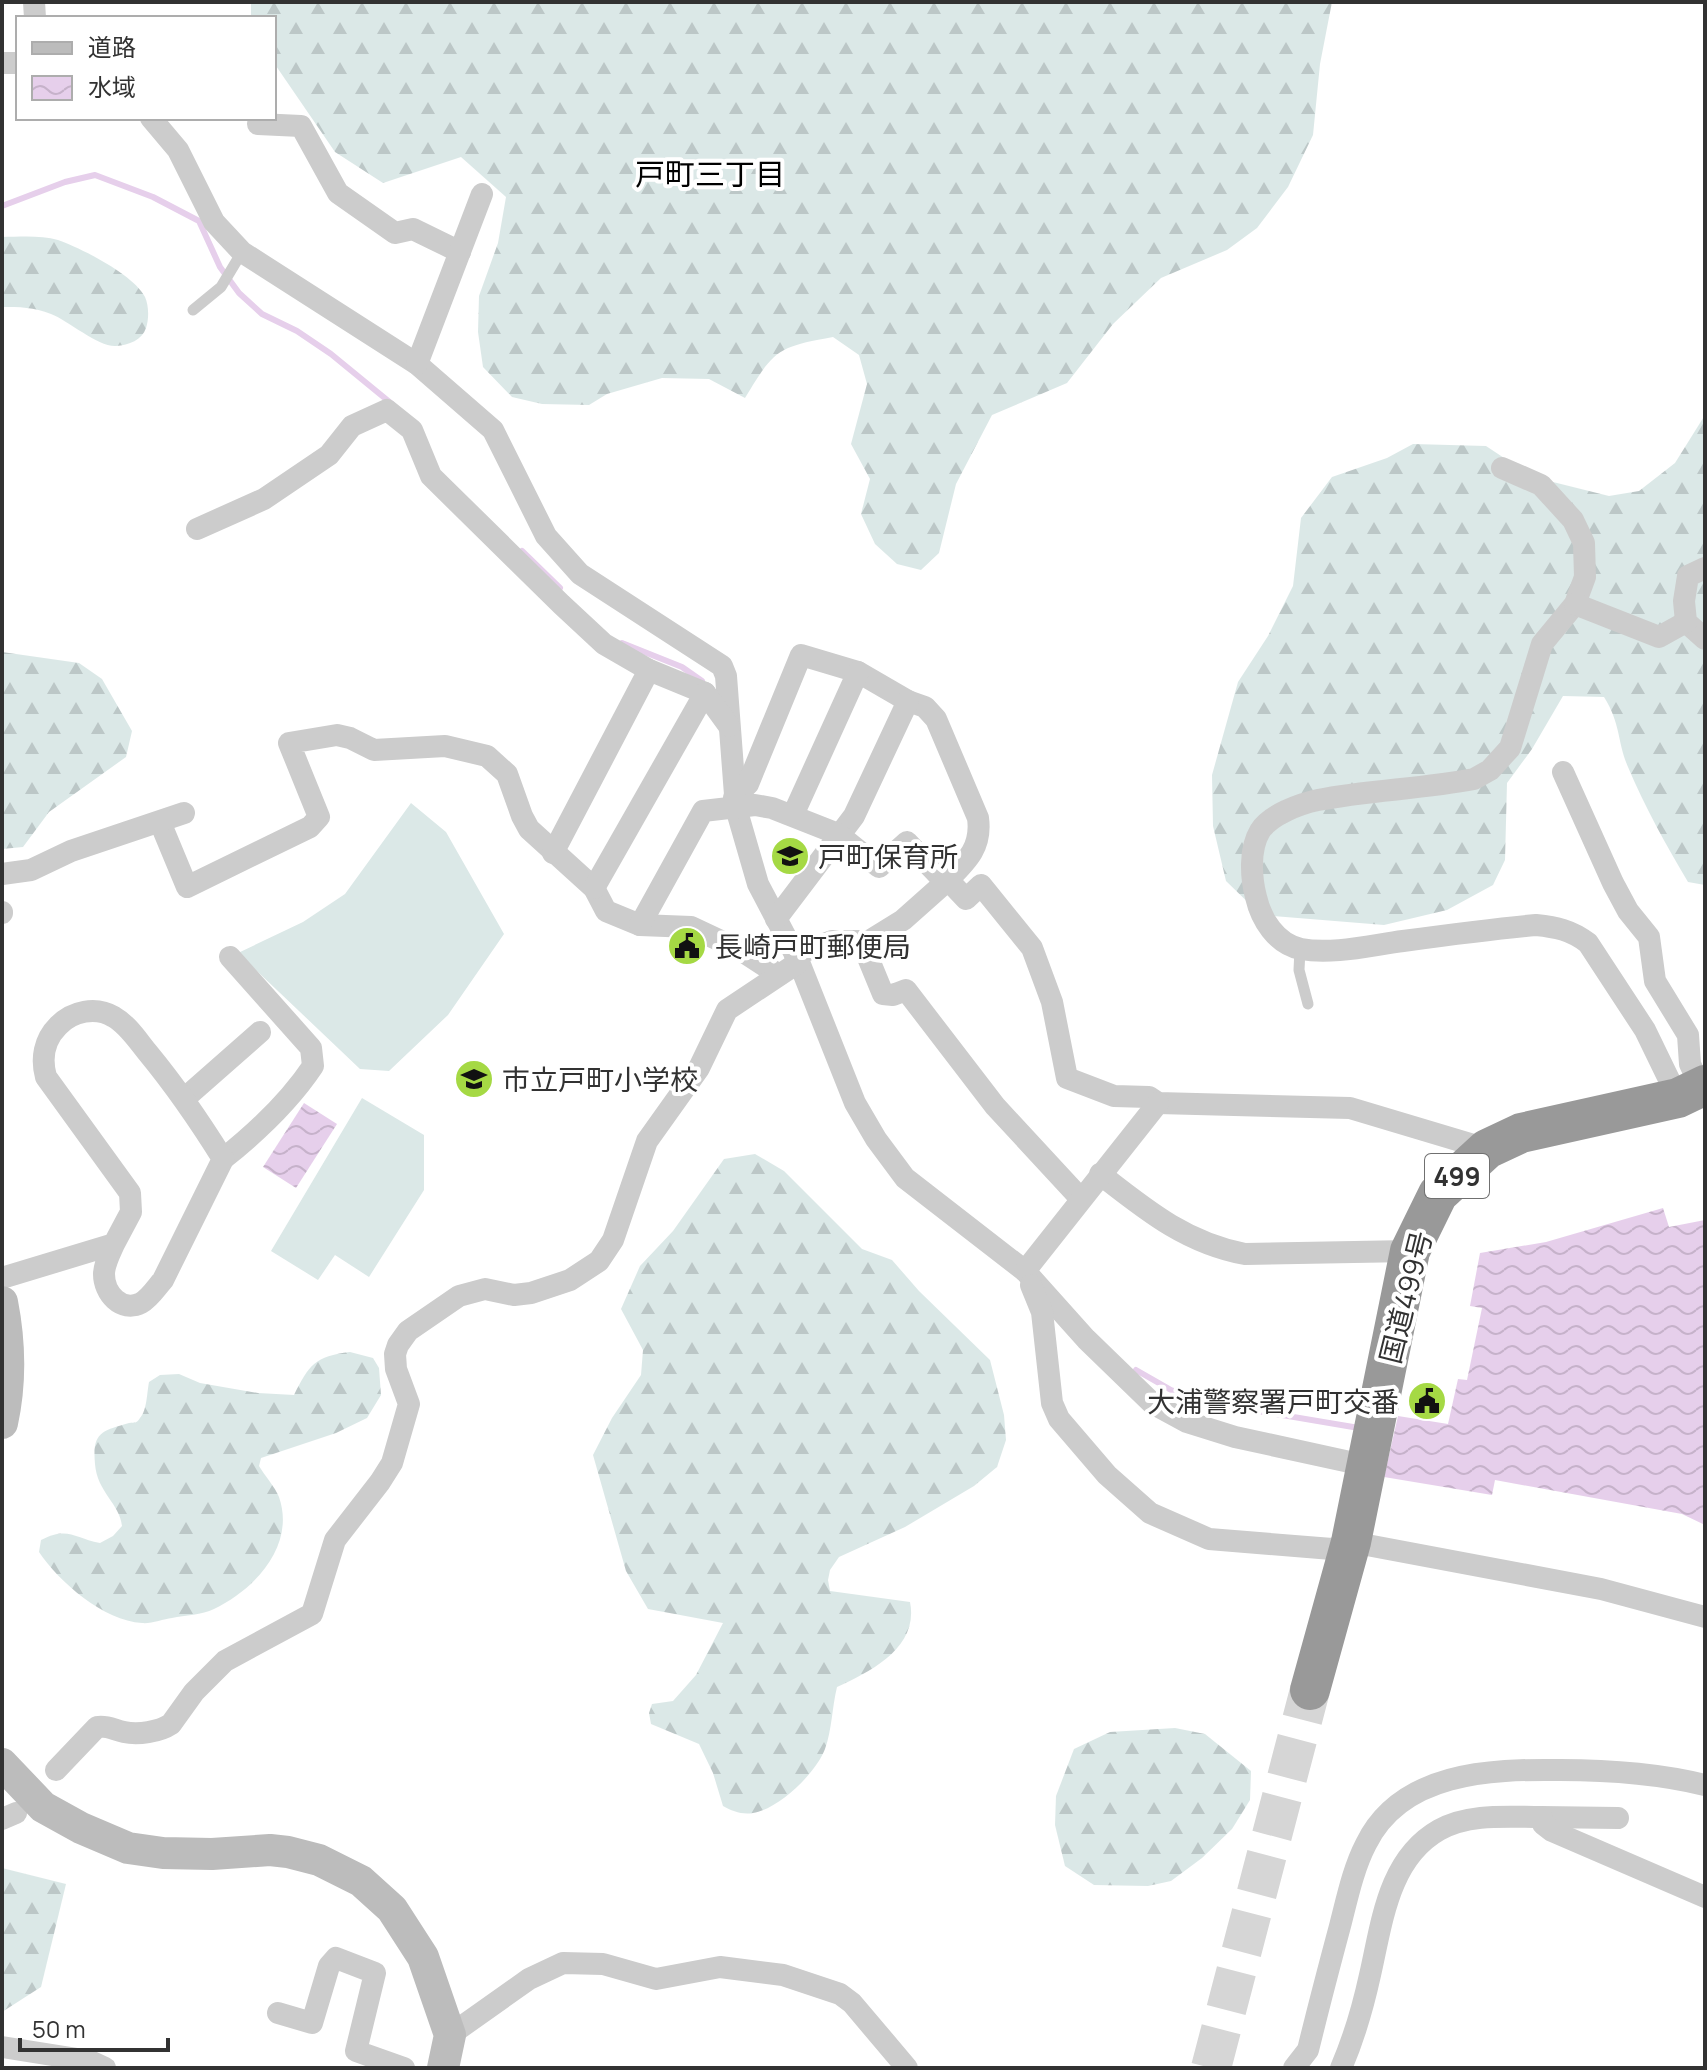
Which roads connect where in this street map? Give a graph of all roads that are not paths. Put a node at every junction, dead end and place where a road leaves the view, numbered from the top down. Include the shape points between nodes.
1 (153, 120) edge
2 (258, 124) dead end
3 (482, 194) dead end
4 (242, 252) junction
5 (460, 252) junction
6 (193, 310) dead end
7 (417, 364) junction
8 (1502, 468) dead end
9 (197, 529) dead end
10 (1705, 568) edge
11 (1575, 604) junction
12 (1686, 622) junction
13 (1705, 639) edge
14 (649, 670) junction
15 (858, 672) junction
16 (705, 693) junction
17 (908, 701) junction
18 (729, 727) junction
19 (1563, 772) dead end
20 (735, 803) junction
21 (184, 813) dead end
22 (793, 815) junction
23 (160, 822) junction
24 (838, 834) junction
25 (553, 853) junction
26 (2, 874) edge
27 (947, 881) junction
28 (594, 888) junction
29 (776, 919) junction
30 (640, 925) junction
31 (862, 943) junction
32 (1300, 949) junction
33 (230, 957) dead end
34 (797, 958) junction
35 (779, 975) junction
36 (1308, 1004) dead end
37 (260, 1032) dead end
38 (1694, 1090) edge
39 (185, 1098) junction
40 (1158, 1103) junction
41 (1487, 1149) junction
42 (223, 1159) junction
43 (1100, 1174) junction
44 (1081, 1199) junction
45 (114, 1244) junction
46 (1410, 1251) junction
47 (1025, 1271) junction
48 (2, 1278) edge
49 (2, 1302) edge
50 (2, 1423) edge
51 (1368, 1466) junction
52 (1351, 1542) junction
53 (1705, 1617) edge
54 (1310, 1690) tunnel mouth
55 (2, 1764) edge
56 (56, 1770) dead end
57 (1705, 1785) edge
58 (1541, 1817) junction
59 (1618, 1818) dead end
60 (1705, 1897) edge
61 (278, 2013) dead end
62 (450, 2035) junction
63 (2, 2047) edge
64 (105, 2068) edge
65 (404, 2068) edge
66 (443, 2068) edge
67 (907, 2068) edge
68 (1294, 2068) edge
69 (1341, 2068) edge

1 - 4 street via 178,150 214,222
2 - 5 street via 301,126 338,193 395,233 413,229
3 - 5 street
4 - 6 lane via 221,287
4 - 7 street
5 - 7 street
7 - 18 street via 493,430 546,536 568,563 722,666
8 - 11 street via 1541,485 1573,520 1584,543 1585,577
9 - 14 street via 264,499 329,455 352,426 387,410 412,430 431,476 451,497 604,644
10 - 12 street via 1688,576
11 - 12 street via 1659,637
11 - 32 street via 1542,644 1516,735 1490,770 1442,785 1315,800 1286,811 1259,832 1253,862 1256,899 1271,930
12 - 13 street
14 - 16 street
14 - 25 street
15 - 17 street
15 - 20 street via 801,655 748,784
15 - 22 street
16 - 18 street
16 - 28 street
17 - 24 street via 854,816
17 - 27 street via 925,707 936,719 978,818 973,854
18 - 20 street
19 - 38 street via 1613,883 1649,937 1655,981 1688,1035
20 - 22 street
20 - 29 street via 758,884
20 - 30 street via 703,811
21 - 23 street
22 - 24 street
23 - 25 street via 187,887 310,827 319,817 289,743 337,735 374,750 445,746 487,756 507,774 529,829
23 - 26 street via 31,870
24 - 27 street via 879,867 907,842
24 - 29 street
25 - 28 street
27 - 31 street via 884,934
27 - 40 street via 966,899 981,885 1032,948 1052,1002 1067,1078 1114,1096 1149,1097
28 - 30 street via 606,911
29 - 34 street
30 - 35 street via 691,927
31 - 34 street via 832,941
31 - 44 street via 883,994 906,990 995,1106
32 - 36 lane via 1299,970
32 - 38 street via 1536,925 1561,928 1588,943 1645,1030
33 - 42 street via 311,1048 313,1066 272,1115
34 - 35 street
34 - 47 street via 855,1103 876,1139 905,1178
35 - 56 street via 727,1010 699,1068 647,1141 613,1240 599,1261 570,1280 531,1293 485,1289 459,1296 408,1331 395,1354 409,1404 392,1463 335,1540 312,1614 225,1661 164,1729 126,1733 97,1727
37 - 39 street
38 - 41 highway, 国道499号 / 499 via 1521,1133
39 - 42 street
39 - 45 street via 112,1015 77,1013 55,1028 48,1041 46,1077 130,1193 131,1212
40 - 41 street via 1350,1108
40 - 43 street
41 - 46 highway, 国道499号 / 499 via 1438,1194
42 - 45 street via 163,1280 136,1305 114,1299 106,1285 104,1270
43 - 44 street
43 - 46 street via 1176,1229 1221,1249 1245,1254
44 - 47 street
45 - 48 street
46 - 51 highway, 国道499号 / 499
47 - 51 street via 1152,1403 1187,1422 1235,1437
47 - 52 street via 1042,1312 1052,1403 1059,1419 1107,1475 1150,1513 1209,1539 1332,1549
49 - 50 street via 9,1380
51 - 52 highway, 国道499号 / 499
52 - 53 street via 1601,1589
52 - 54 highway, 国道499号 / 499
55 - 62 street via 43,1807 128,1848 163,1853 288,1852 319,1860 361,1881 392,1909 423,1957
57 - 68 street via 1607,1770 1508,1770 1443,1782 1401,1801 1365,1845 1308,2050
58 - 59 street
58 - 60 street via 1552,1831
58 - 69 street via 1465,1820 1416,1846 1387,1902 1354,2039
61 - 65 street via 312,2023 336,1958 375,1973 356,2051
62 - 66 street
62 - 67 street via 529,1979 563,1963 603,1964 656,1979 720,1967 783,1975 840,1994
63 - 64 street

